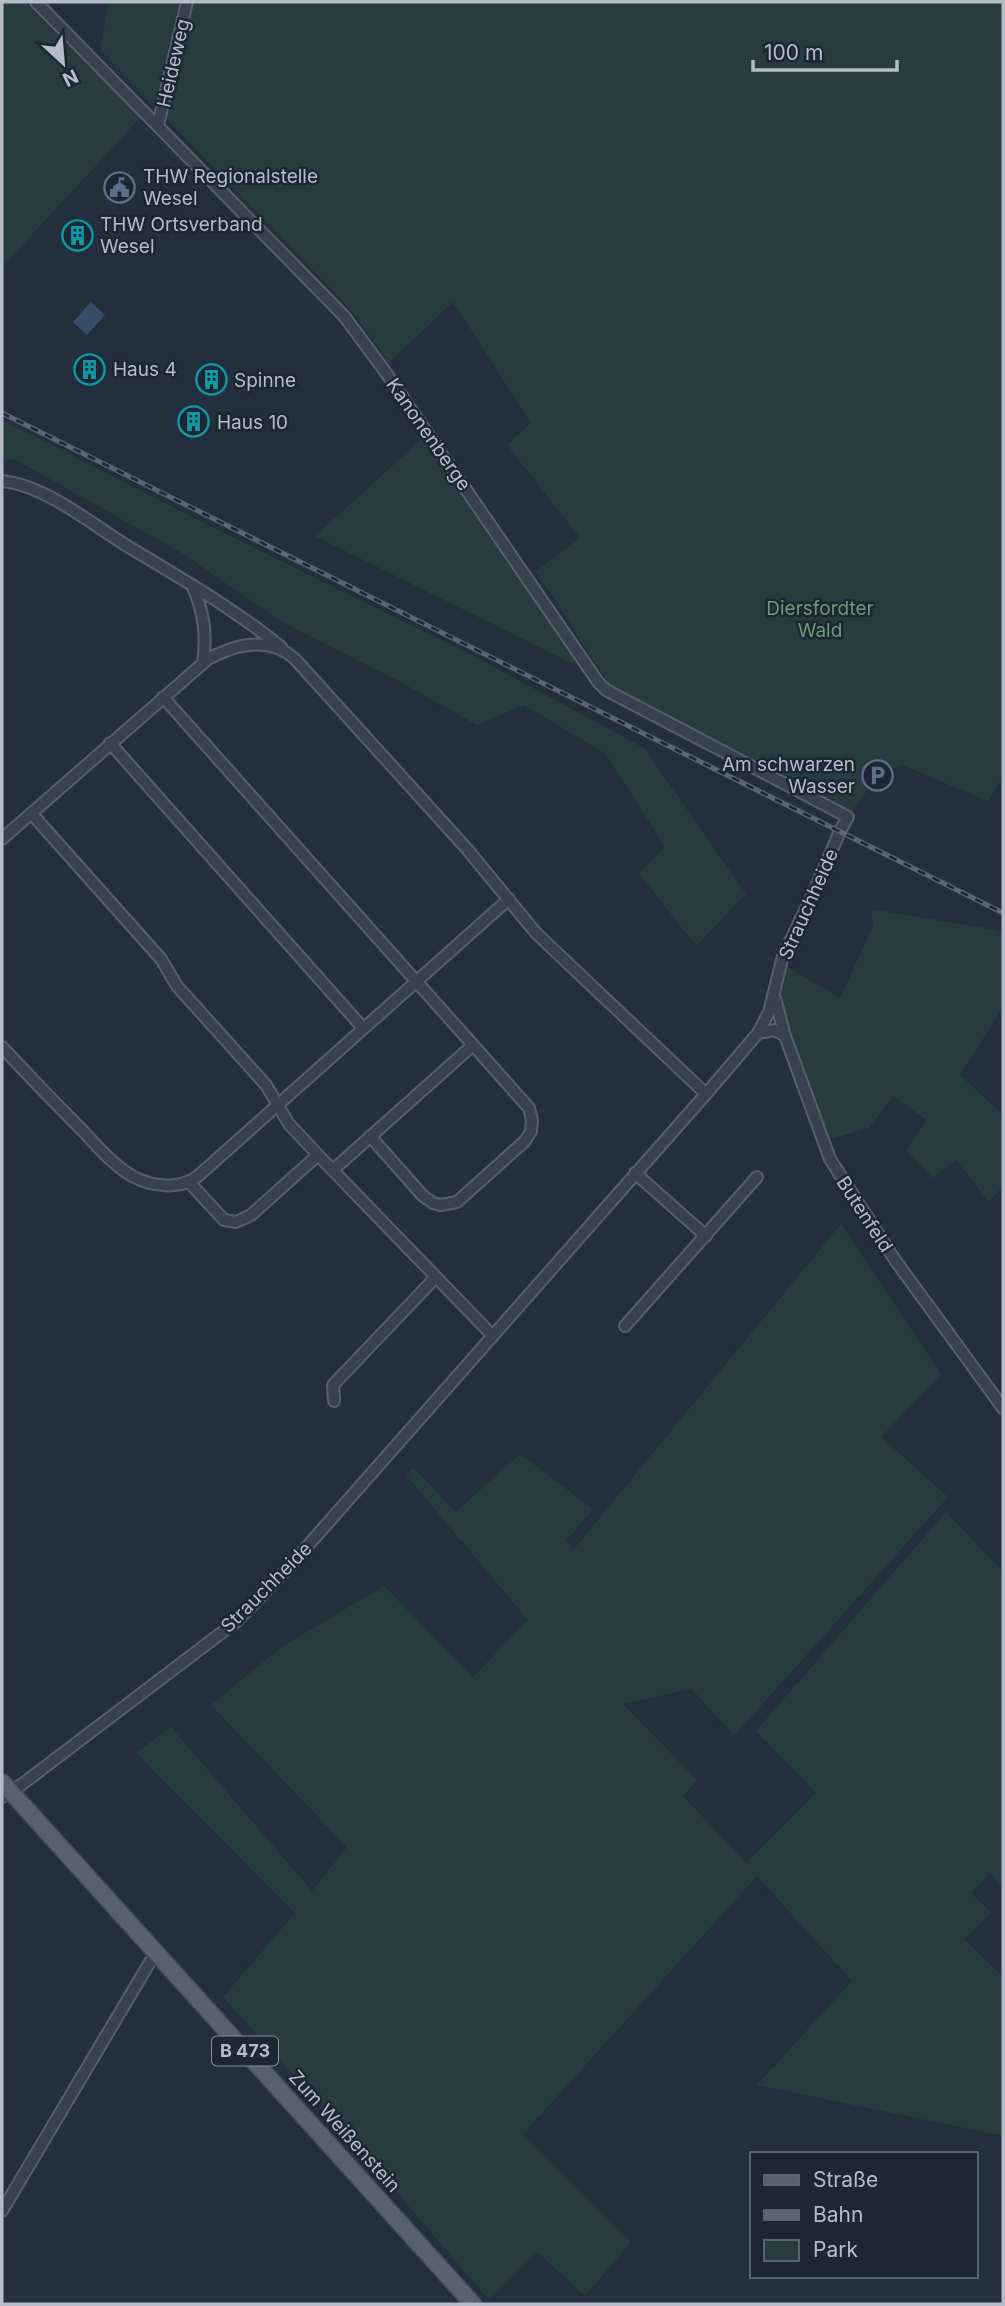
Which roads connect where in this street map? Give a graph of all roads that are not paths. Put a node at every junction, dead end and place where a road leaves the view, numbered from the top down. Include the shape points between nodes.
1 (36, 2) edge
2 (187, 2) edge
3 (158, 125) junction
4 (2, 481) edge
5 (192, 585) junction
6 (283, 649) junction
7 (203, 663) junction
8 (163, 697) junction
9 (110, 743) junction
10 (31, 813) junction
11 (848, 817) joint
12 (2, 839) edge
13 (509, 899) junction
14 (415, 982) junction
15 (774, 996) junction
16 (363, 1028) junction
17 (758, 1033) junction
18 (785, 1036) junction
19 (473, 1045) junction
20 (2, 1048) edge
21 (706, 1094) junction
22 (278, 1104) junction
23 (370, 1136) junction
24 (318, 1155) junction
25 (332, 1170) junction
26 (635, 1173) junction
27 (757, 1177) dead end
28 (189, 1182) junction
29 (706, 1236) junction
30 (436, 1277) junction
31 (625, 1326) dead end
32 (492, 1335) junction
33 (334, 1401) dead end
34 (1003, 1408) edge
35 (8, 1792) edge
36 (158, 1955) junction
37 (2, 2211) edge
38 (473, 2304) edge

1 - 3 street, Kanonenberge
2 - 3 street, Heideweg
3 - 11 street, Kanonenberge via 344,316 606,691
4 - 5 street via 55,500
5 - 6 street
5 - 7 street via 205,623
6 - 7 street via 242,646
6 - 13 street
7 - 8 street
8 - 9 street
8 - 14 street
9 - 10 street
9 - 16 street
10 - 12 street
10 - 22 street via 161,959 177,986
11 - 15 street, Strauchheide via 783,956
13 - 14 street
13 - 21 street via 536,933
14 - 16 street
14 - 19 street
15 - 17 street, Strauchheide
15 - 18 street, Butenfeld
16 - 22 street
17 - 18 street via 775,1030
17 - 21 street, Strauchheide
18 - 34 street, Butenfeld via 830,1159 895,1260
19 - 23 street
19 - 23 street via 531,1114 528,1137 505,1160 457,1202 441,1205 423,1196
20 - 28 street via 129,1175 159,1185
21 - 26 street, Strauchheide
22 - 24 street via 289,1124
22 - 28 street
23 - 25 street
24 - 25 street
24 - 28 street via 251,1215 236,1222 224,1220
25 - 30 street
26 - 29 street
26 - 32 street, Strauchheide
27 - 29 street
29 - 31 street
30 - 32 street
30 - 33 street via 332,1385
32 - 35 street, Strauchheide via 237,1621
35 - 36 main road, Zum Weißenstein / B 473
36 - 37 street
36 - 38 main road, Zum Weißenstein / B 473

